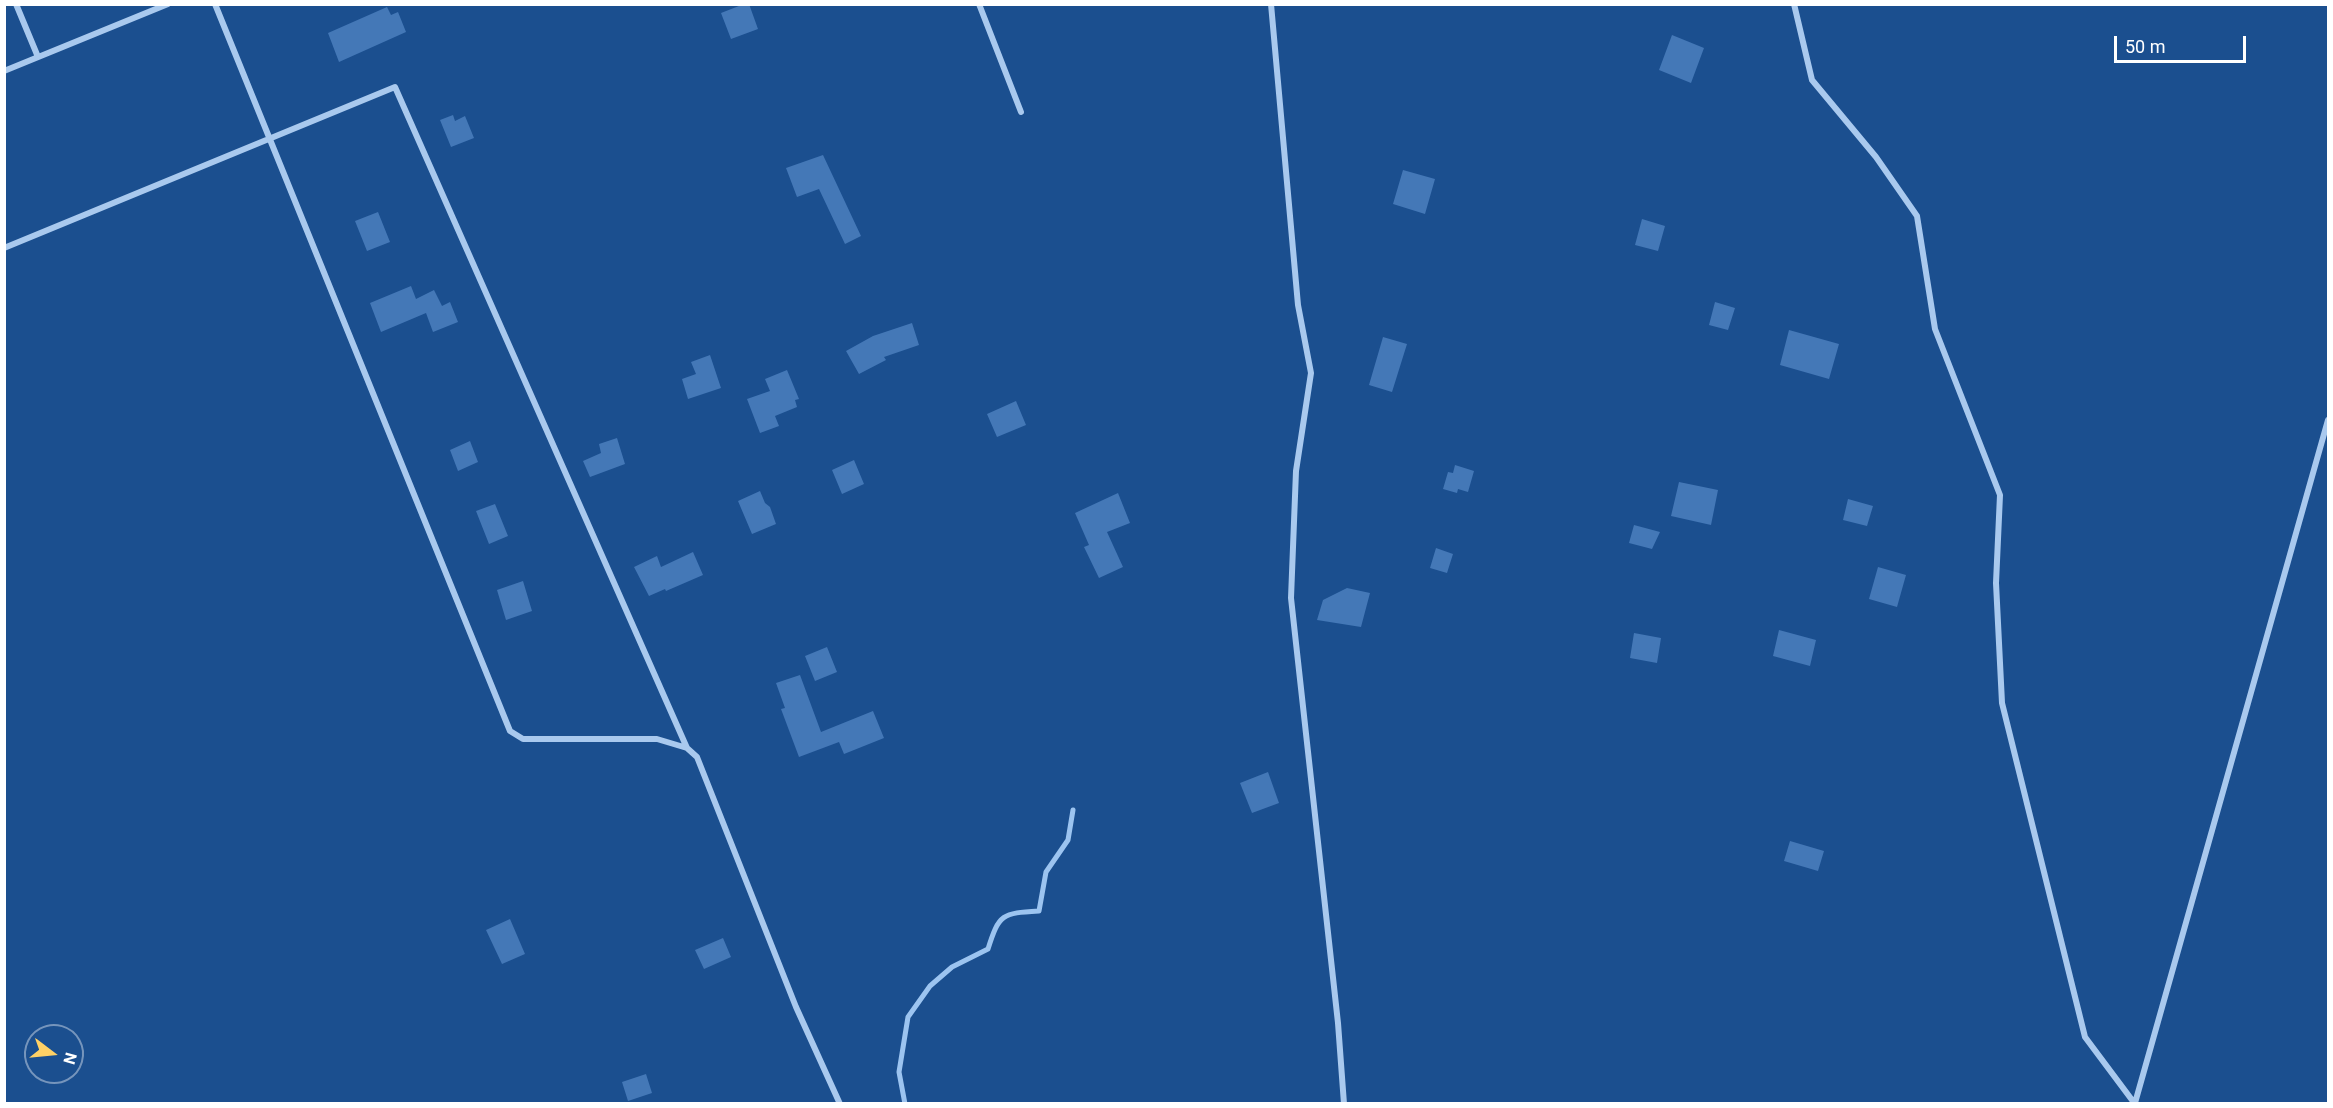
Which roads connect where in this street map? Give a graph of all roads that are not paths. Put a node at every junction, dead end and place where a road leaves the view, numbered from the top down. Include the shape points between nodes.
1 (16, 4) edge
2 (168, 4) edge
3 (215, 4) edge
4 (979, 4) edge
5 (1271, 4) edge
6 (1794, 4) edge
7 (38, 57) junction
8 (4, 71) edge
9 (1021, 112) dead end
10 (270, 139) junction
11 (4, 248) edge
12 (2328, 420) edge
13 (687, 748) junction
14 (2135, 1103) edge
15 (840, 1104) edge
16 (1344, 1104) edge

1 - 7 street
2 - 7 street
3 - 10 street
4 - 9 street
5 - 16 street via 1298,305 1311,373 1296,471 1291,598
6 - 14 street via 1812,80 1917,216 1935,329 2000,495 1996,583 2002,703 2085,1037
7 - 8 street
10 - 11 street
10 - 13 street via 510,731 523,739 657,739
10 - 13 street via 395,87
12 - 14 street
13 - 15 street via 697,757 796,1007

